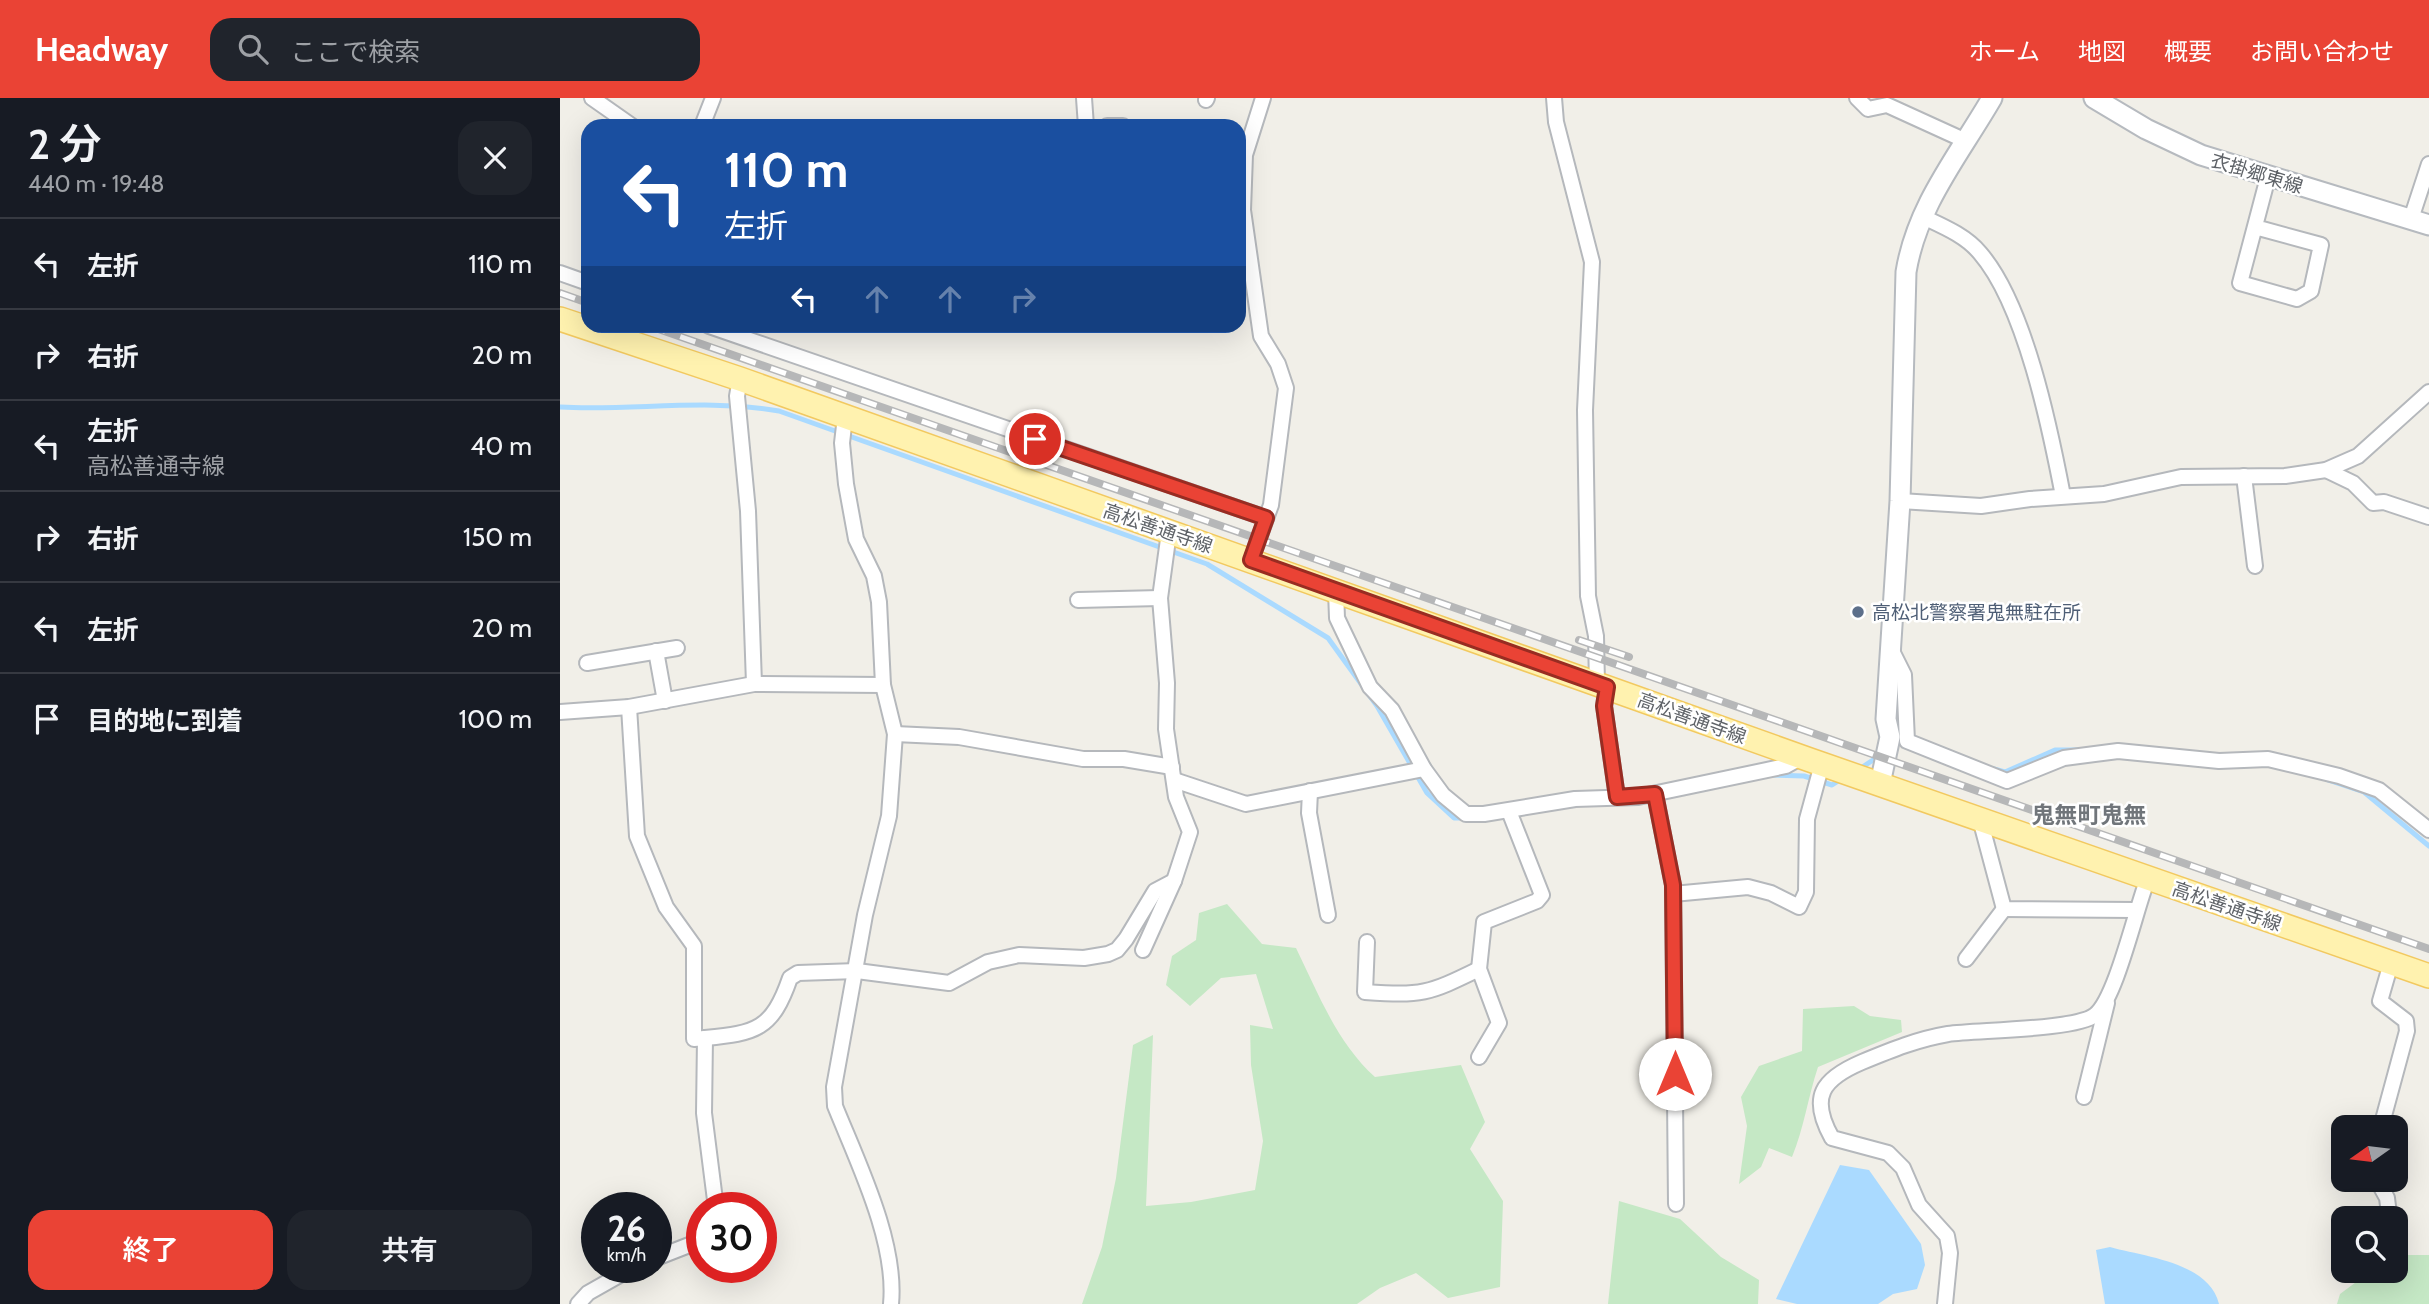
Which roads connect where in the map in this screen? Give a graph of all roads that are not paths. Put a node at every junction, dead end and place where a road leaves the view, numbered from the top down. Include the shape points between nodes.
1 (592, 98) edge
2 (713, 98) edge
3 (1084, 98) edge
4 (1263, 98) edge
5 (1554, 98) edge
6 (1857, 98) edge
7 (1992, 98) edge
8 (2094, 98) edge
9 (622, 119) edge
10 (705, 119) edge
11 (1086, 119) edge
12 (1966, 141) junction
13 (1246, 148) edge
14 (2429, 164) edge
15 (2268, 177) junction
16 (1921, 216) junction
17 (1246, 217) edge
18 (2420, 222) edge
19 (2255, 227) junction
20 (560, 273) edge
21 (581, 280) edge
22 (560, 319) edge
23 (581, 326) edge
24 (602, 333) edge
25 (729, 333) edge
26 (740, 379) junction
27 (2429, 392) edge
28 (845, 417) junction
29 (2326, 470) junction
30 (2244, 476) junction
31 (2063, 496) junction
32 (1900, 501) junction
33 (2429, 517) edge
34 (1266, 518) junction
35 (1169, 532) junction
36 (1251, 560) junction
37 (2255, 566) dead end
38 (1336, 591) junction
39 (1160, 598) junction
40 (1078, 600) dead end
41 (1890, 647) junction
42 (677, 648) dead end
43 (656, 651) junction
44 (587, 663) dead end
45 (754, 684) junction
46 (883, 685) junction
47 (1602, 686) junction
48 (665, 701) junction
49 (629, 707) junction
50 (560, 712) edge
51 (895, 734) junction
52 (1812, 761) junction
53 (1424, 769) junction
54 (1173, 774) junction
55 (1880, 784) junction
56 (1310, 791) junction
57 (1655, 794) junction
58 (1617, 797) junction
59 (1509, 811) junction
60 (1980, 819) junction
61 (2429, 830) edge
62 (2148, 878) junction
63 (1174, 881) junction
64 (1673, 894) junction
65 (2004, 909) junction
66 (2135, 910) junction
67 (1328, 915) dead end
68 (1367, 942) dead end
69 (1143, 950) dead end
70 (1966, 959) dead end
71 (2391, 963) junction
72 (1479, 969) junction
73 (857, 971) junction
74 (2429, 976) edge
75 (2108, 1002) junction
76 (705, 1038) junction
77 (1479, 1057) dead end
78 (2084, 1097) dead end
79 (2384, 1115) edge
80 (714, 1192) edge
81 (1676, 1205) dead end
82 (606, 1283) edge
83 (578, 1304) edge
84 (891, 1304) edge
85 (1945, 1304) edge

1 - 9 street
2 - 10 street
3 - 11 street
4 - 13 street
5 - 47 street via 1592,262 1585,410 1588,596
6 - 12 street via 1868,109 1888,105
7 - 12 street
8 - 15 street, 衣掛郷東線 via 2175,144
12 - 16 street
14 - 18 street
15 - 18 street, 衣掛郷東線
15 - 19 street
16 - 31 street via 1956,233 1979,252 2001,283 2024,335
16 - 32 street via 1906,272
17 - 34 street via 1261,335 1286,388
19 - 19 street via 2320,245 2311,291 2297,299 2240,283
20 - 21 street
22 - 23 main road, 高松善通寺線
24 - 26 main road, 高松善通寺線
25 - 34 street
26 - 28 main road, 高松善通寺線
26 - 45 street via 737,397 748,511
27 - 29 street via 2358,456
28 - 35 main road, 高松善通寺線
28 - 46 street via 846,484 856,539 874,576 879,602
29 - 30 street
29 - 33 street via 2353,484 2373,503 2384,502
30 - 31 street via 2181,477 2104,494
30 - 37 street
31 - 32 street via 1981,506
32 - 41 street
34 - 36 street
35 - 36 main road, 高松善通寺線
35 - 39 street
36 - 38 main road, 高松善通寺線
38 - 47 main road, 高松善通寺線
38 - 53 street via 1337,618 1352,655 1370,687 1392,710
39 - 40 street
39 - 54 street via 1166,729
41 - 55 street via 1886,719 1890,737
41 - 61 street via 1904,675 1907,741 2007,781 2064,758 2118,751 2219,761 2268,759 2378,790
42 - 43 street
43 - 44 street
43 - 48 street
45 - 46 street
45 - 48 street
46 - 51 street
47 - 52 main road, 高松善通寺線
47 - 58 street
48 - 49 street
49 - 50 street
49 - 76 street via 637,836 666,906 694,947 694,1039
51 - 54 street via 959,737 1083,759 1124,759
51 - 73 street via 889,816
52 - 55 main road, 高松善通寺線
52 - 57 street
52 - 64 street via 1806,892 1799,907 1748,887
53 - 56 street
53 - 59 street via 1453,807 1466,814
54 - 56 street via 1246,804
54 - 63 street via 1176,797 1190,832
55 - 60 main road, 高松善通寺線
56 - 67 street via 1309,813
57 - 58 street
57 - 64 street
58 - 59 street
59 - 72 street via 1542,895 1484,922
60 - 62 main road, 高松善通寺線
60 - 65 street
62 - 66 street
62 - 71 main road, 高松善通寺線
63 - 69 street
63 - 73 street via 1155,891 1126,939 1108,954 1084,958 1019,955 988,962 949,983
64 - 81 street
65 - 66 street
65 - 70 street
66 - 75 street
68 - 72 street via 1365,992 1413,996
71 - 74 main road, 高松善通寺線
71 - 79 street via 2380,1001 2406,1021 2407,1031
72 - 77 street via 1499,1023
73 - 76 street via 798,973 790,978 780,1006 759,1026 747,1034
73 - 84 street via 834,1087 835,1106 881,1231
75 - 78 street
75 - 85 street via 2085,1022 1978,1030 1905,1044 1842,1070 1825,1084 1819,1102 1832,1138 1888,1153 1903,1168 1919,1205 1947,1236
76 - 80 street via 704,1113
82 - 83 street

